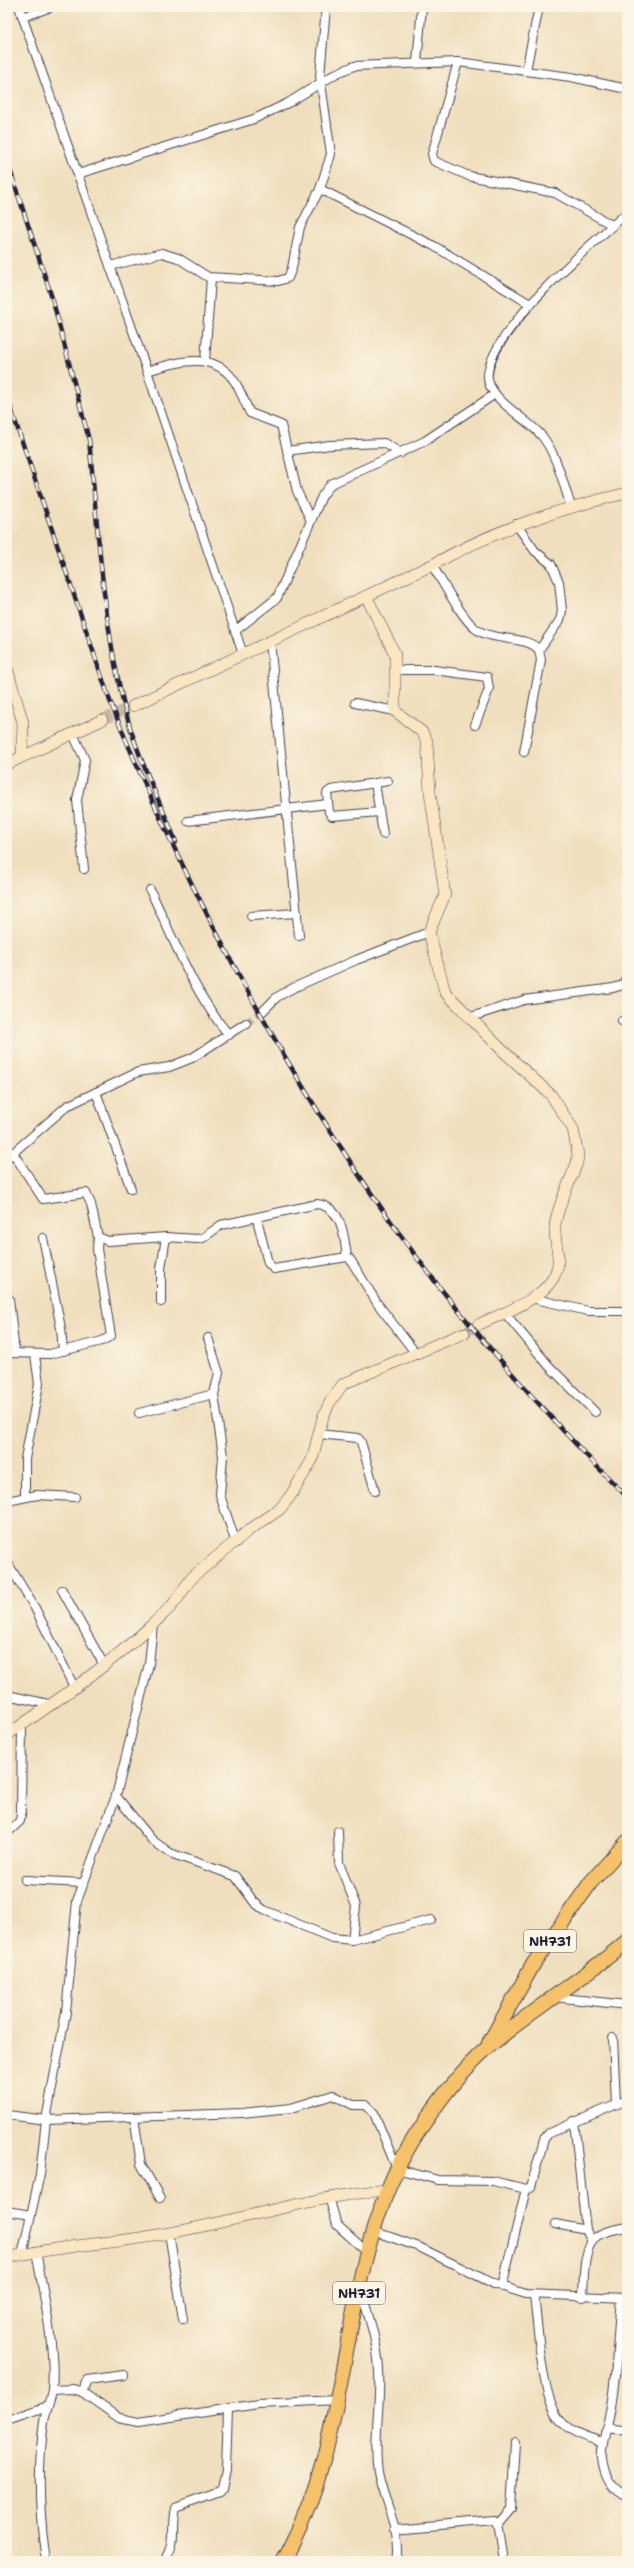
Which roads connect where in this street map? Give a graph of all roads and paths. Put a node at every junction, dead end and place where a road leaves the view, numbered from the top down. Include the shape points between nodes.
1 (19, 7) edge
2 (51, 7) edge
3 (326, 7) edge
4 (422, 7) edge
5 (538, 7) edge
6 (23, 17) junction
7 (417, 62) junction
8 (458, 62) junction
9 (526, 70) junction
10 (321, 83) junction
11 (627, 90) edge
12 (78, 174) junction
13 (320, 189) junction
14 (627, 213) edge
15 (612, 225) junction
16 (110, 266) junction
17 (211, 278) junction
18 (530, 304) junction
19 (204, 362) junction
20 (147, 372) junction
21 (495, 394) junction
22 (287, 451) junction
23 (401, 453) junction
24 (627, 493) edge
25 (571, 506) junction
26 (311, 521) junction
27 (516, 524) junction
28 (432, 565) junction
29 (366, 596) junction
30 (235, 631) junction
31 (270, 641) junction
32 (539, 650) junction
33 (243, 654) junction
34 (7, 668) edge
35 (396, 670) junction
36 (355, 703) dead end
37 (133, 706) tunnel mouth
38 (395, 711) junction
39 (102, 720) tunnel mouth
40 (475, 725) dead end
41 (73, 734) junction
42 (524, 752) dead end
43 (22, 757) junction
44 (7, 764) edge
45 (388, 781) dead end
46 (375, 783) junction
47 (328, 804) junction
48 (286, 809) junction
49 (379, 812) junction
50 (188, 821) dead end
51 (383, 834) dead end
52 (84, 870) dead end
53 (150, 890) dead end
54 (297, 913) junction
55 (251, 916) dead end
56 (429, 932) junction
57 (299, 936) dead end
58 (627, 976) edge
59 (625, 984) edge
60 (262, 1012) tunnel mouth
61 (471, 1017) junction
62 (246, 1023) tunnel mouth
63 (229, 1035) junction
64 (96, 1092) junction
65 (10, 1155) edge
66 (131, 1189) dead end
67 (257, 1218) junction
68 (166, 1237) junction
69 (43, 1238) dead end
70 (98, 1238) junction
71 (347, 1257) junction
72 (530, 1298) junction
73 (9, 1299) dead end
74 (161, 1302) dead end
75 (627, 1310) edge
76 (504, 1312) junction
77 (478, 1325) tunnel mouth
78 (464, 1333) tunnel mouth
79 (208, 1338) dead end
80 (63, 1351) junction
81 (11, 1353) edge
82 (35, 1355) junction
83 (417, 1355) junction
84 (214, 1394) junction
85 (595, 1412) dead end
86 (139, 1413) dead end
87 (318, 1434) junction
88 (374, 1492) dead end
89 (25, 1496) junction
90 (75, 1497) dead end
91 (7, 1501) edge
92 (236, 1543) junction
93 (7, 1562) edge
94 (62, 1590) dead end
95 (153, 1624) junction
96 (104, 1664) junction
97 (75, 1689) junction
98 (7, 1695) edge
99 (53, 1705) junction
100 (22, 1725) junction
101 (7, 1735) edge
102 (116, 1796) junction
103 (338, 1831) dead end
104 (7, 1833) edge
105 (627, 1842) edge
106 (25, 1880) dead end
107 (82, 1883) junction
108 (431, 1920) dead end
109 (352, 1940) junction
110 (627, 1941) edge
111 (554, 1997) junction
112 (627, 2005) edge
113 (613, 2038) dead end
114 (486, 2049) junction
115 (627, 2100) edge
116 (616, 2104) junction
117 (7, 2115) edge
118 (134, 2117) junction
119 (46, 2120) junction
120 (574, 2121) junction
121 (397, 2169) junction
122 (526, 2189) junction
123 (387, 2190) junction
124 (329, 2197) junction
125 (160, 2198) dead end
126 (7, 2211) edge
127 (31, 2215) junction
128 (554, 2224) dead end
129 (627, 2227) edge
130 (586, 2230) junction
131 (373, 2231) junction
132 (169, 2234) junction
133 (592, 2242) junction
134 (36, 2251) junction
135 (367, 2252) junction
136 (22, 2255) junction
137 (7, 2258) edge
138 (502, 2287) junction
139 (360, 2288) junction
140 (534, 2295) junction
141 (583, 2298) junction
142 (624, 2299) edge
143 (183, 2319) dead end
144 (124, 2375) dead end
145 (52, 2390) junction
146 (82, 2392) junction
147 (337, 2400) junction
148 (48, 2406) junction
149 (228, 2409) junction
150 (7, 2420) edge
151 (606, 2428) junction
152 (627, 2431) edge
153 (602, 2442) junction
154 (515, 2443) dead end
155 (627, 2497) edge
156 (498, 2524) junction
157 (394, 2529) junction
158 (46, 2561) edge
159 (165, 2561) edge
160 (283, 2561) edge
161 (397, 2561) edge
162 (504, 2561) edge

1 - 6 street
2 - 6 street
3 - 10 street
4 - 7 street
5 - 9 street
6 - 12 street
7 - 8 street
7 - 10 street via 354,66
8 - 9 street
8 - 15 street via 432,154 434,161 470,176 555,193
9 - 11 street
10 - 12 street via 254,119
10 - 13 street via 331,154
12 - 16 street
13 - 17 street via 300,228 288,278 278,281
13 - 18 street via 434,246
14 - 15 street
15 - 18 street
16 - 17 street via 162,253 178,258
16 - 20 street
17 - 19 street
18 - 21 street via 495,349 490,360 488,378
19 - 20 street via 178,362
19 - 22 street via 225,371 234,380 250,413 279,423
20 - 30 street
21 - 23 street via 443,430
21 - 25 street via 543,437 557,465
22 - 23 street via 330,445 384,443
22 - 26 street via 297,491
23 - 26 street via 331,484 322,496
24 - 25 street
25 - 27 street
26 - 30 street via 277,598
27 - 28 street via 468,545
27 - 32 street via 535,551 551,564 560,582 560,620
28 - 29 street
28 - 32 street via 475,629 488,636 530,644
29 - 31 street
29 - 35 street via 395,654
30 - 33 street
31 - 33 street
31 - 48 street
32 - 42 street via 541,660
33 - 37 street
34 - 43 street via 23,723
35 - 38 street
35 - 40 street via 434,670 487,677 489,689
36 - 38 street
38 - 56 street via 422,732 427,741 430,792 445,895
39 - 41 street
41 - 43 street
41 - 52 street via 85,760 77,800
43 - 44 street
45 - 46 street
46 - 47 street via 330,790 327,794
46 - 49 street
47 - 48 street
47 - 49 street via 330,814 334,817
48 - 50 street
48 - 54 street
49 - 51 street
53 - 63 street via 200,994 213,1016
54 - 55 street
54 - 57 street
56 - 60 street via 293,988 277,997
56 - 61 street via 445,992 452,1002
58 - 59 street
59 - 61 street via 581,994 524,1000
61 - 72 street via 551,1095 576,1138 577,1163 555,1221 558,1262 556,1276 549,1285
62 - 63 street
63 - 64 street via 192,1058 169,1067 138,1072
64 - 65 street via 58,1112
64 - 66 street
65 - 70 street via 42,1199 86,1193
67 - 68 street via 221,1225 203,1238
67 - 71 street via 317,1204 325,1205 343,1226
67 - 71 street via 268,1263 274,1269
68 - 70 street via 108,1240
68 - 74 street via 161,1269
69 - 80 street via 61,1328
70 - 80 street via 97,1249 111,1336 102,1341
71 - 83 street via 354,1263 377,1303
72 - 75 street via 588,1311
72 - 76 street
73 - 81 street
76 - 77 street
76 - 85 street via 549,1366
78 - 83 street
79 - 84 street via 219,1373
80 - 82 street
81 - 82 street
82 - 89 street via 39,1384 25,1459
83 - 87 street via 351,1379 344,1384 330,1402
84 - 86 street
84 - 92 street via 223,1456 220,1495
87 - 88 street via 358,1438
87 - 92 street via 312,1460 291,1495 279,1510 249,1530
89 - 90 street
89 - 91 street
92 - 95 street via 196,1575
93 - 97 street via 36,1608
94 - 96 street
95 - 96 street
95 - 102 street via 149,1664
96 - 97 street
97 - 99 street
98 - 99 street
99 - 100 street
100 - 101 street
100 - 104 street via 21,1814 20,1821
102 - 107 street
102 - 109 street via 152,1840 170,1853 235,1876 254,1902 264,1910 332,1938
103 - 109 street via 339,1863 356,1906
105 - 114 highway, NH731 via 591,1882 534,1963
106 - 107 street
107 - 119 street via 77,1901 66,2012
108 - 109 street
110 - 111 highway, NH731
111 - 112 street
111 - 114 highway, NH731
113 - 116 street
114 - 121 highway, NH731 via 438,2103 420,2128
115 - 116 street
116 - 120 street
117 - 119 street
118 - 119 street
118 - 121 street via 242,2113 291,2108 333,2095 353,2105 366,2105 374,2113
118 - 125 street via 140,2164
119 - 127 street via 40,2174
120 - 122 street via 549,2133 544,2139 531,2187
120 - 130 street
121 - 122 street via 438,2180 493,2181
121 - 123 highway, NH731
122 - 138 street
123 - 124 street
123 - 131 highway, NH731
124 - 132 street
124 - 135 street via 337,2225
126 - 127 street
127 - 136 street
128 - 130 street
129 - 133 street via 604,2233
130 - 133 street
131 - 135 highway, NH731
131 - 138 street via 419,2247
132 - 134 street
132 - 143 street
133 - 141 street via 588,2251
134 - 136 street
134 - 145 street via 44,2299
135 - 139 highway, NH731
136 - 137 street
138 - 140 street
139 - 147 highway, NH731
139 - 157 street via 371,2326 379,2371 377,2470
140 - 141 street
140 - 153 street via 544,2372 551,2402 560,2420 574,2432
141 - 142 street
142 - 151 street via 610,2417
144 - 146 street via 87,2380
145 - 146 street
145 - 148 street
146 - 149 street via 119,2418 138,2422
147 - 149 street via 258,2404
147 - 160 highway, NH731 via 323,2464 311,2501
148 - 150 street
148 - 158 street via 44,2420 38,2480 39,2514
149 - 159 street via 226,2469 222,2490 175,2508 174,2544
151 - 152 street
151 - 153 street
153 - 155 street via 601,2457 608,2481 620,2494
154 - 156 street via 510,2509
156 - 157 street via 494,2520
156 - 162 street
157 - 161 street via 400,2550

